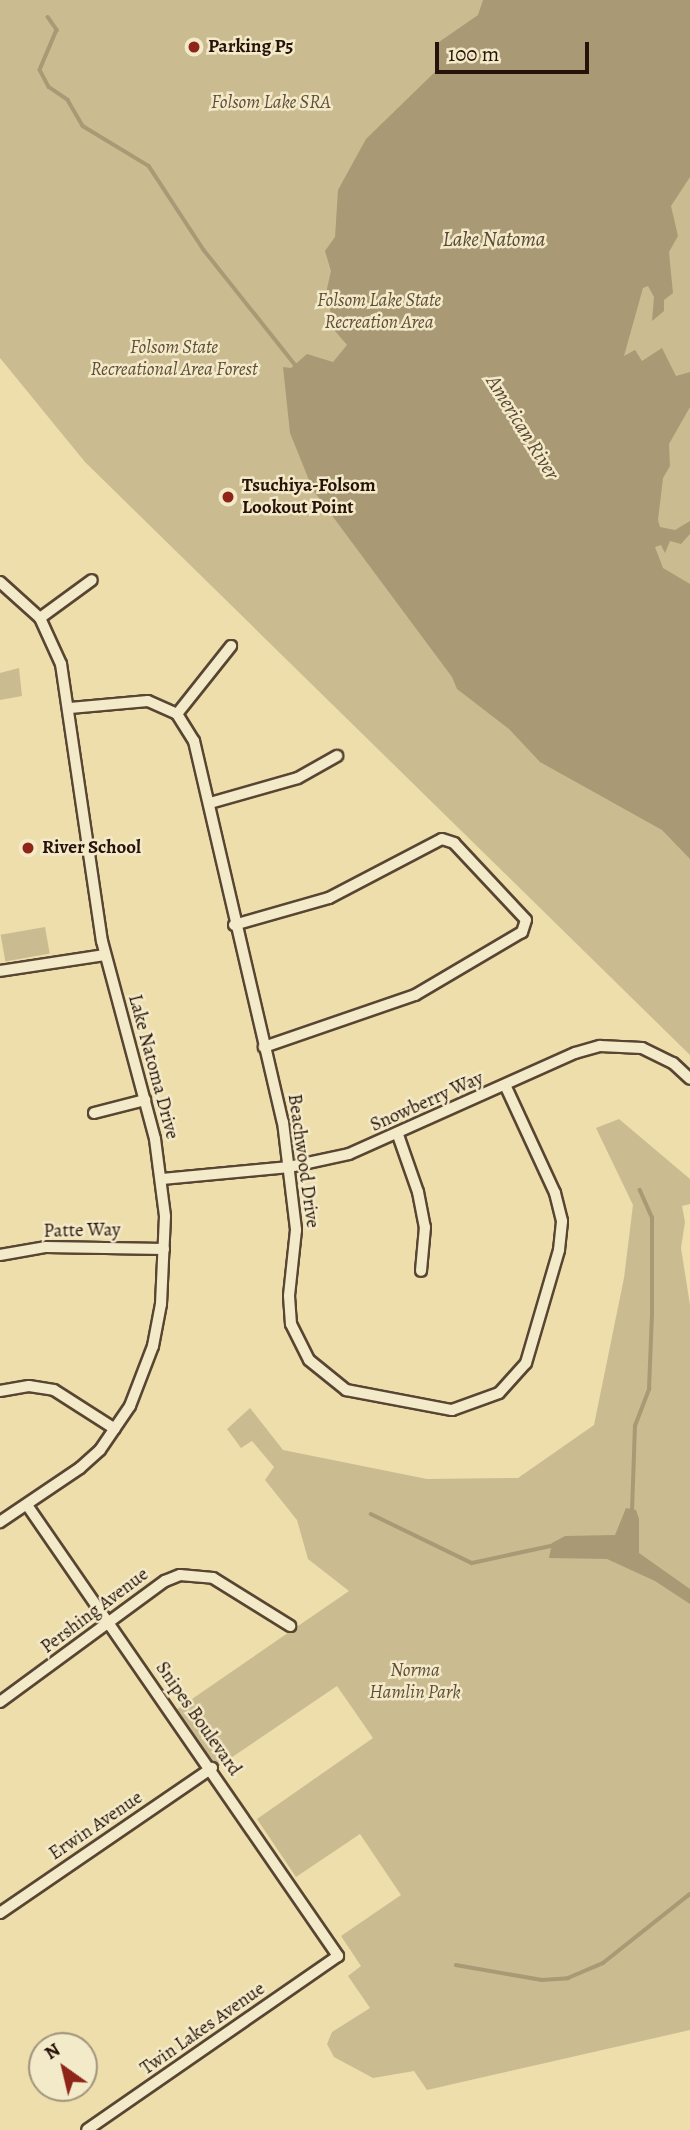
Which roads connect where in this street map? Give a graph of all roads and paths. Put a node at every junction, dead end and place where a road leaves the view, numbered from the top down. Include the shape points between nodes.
1 (92, 580) dead end
2 (0, 582) edge
3 (40, 618) junction
4 (231, 646) dead end
5 (70, 708) junction
6 (177, 714) junction
7 (337, 756) dead end
8 (210, 803) junction
9 (234, 925) junction
10 (105, 955) junction
11 (0, 971) edge
12 (264, 1047) junction
13 (690, 1079) edge
14 (506, 1087) junction
15 (145, 1100) junction
16 (94, 1113) dead end
17 (398, 1135) junction
18 (289, 1167) junction
19 (162, 1179) junction
20 (164, 1249) junction
21 (0, 1255) edge
22 (421, 1271) dead end
23 (0, 1391) edge
24 (115, 1429) junction
25 (27, 1505) junction
26 (0, 1522) edge
27 (110, 1625) junction
28 (290, 1626) dead end
29 (0, 1702) edge
30 (212, 1768) junction
31 (0, 1913) edge
32 (338, 1956) joint
33 (87, 2130) edge

1 - 3 street
2 - 3 street, Lake Natoma Drive
3 - 5 street, Lake Natoma Drive via 56,648
4 - 6 street
5 - 6 street via 148,701
5 - 10 street, Lake Natoma Drive
6 - 8 street, Beachwood Drive via 194,741
7 - 8 street via 298,778
8 - 9 street, Beachwood Drive
9 - 12 street, Beachwood Drive
9 - 12 street via 329,898 442,839 454,843 526,920 522,932 415,995
10 - 11 street
10 - 15 street, Lake Natoma Drive
12 - 18 street, Beachwood Drive
13 - 14 street, Snowberry Way via 673,1063 642,1048 620,1045 575,1052
14 - 17 street, Snowberry Way
14 - 18 street, Beachwood Drive via 555,1193 561,1240 526,1363 499,1393 472,1406 432,1410 355,1394 331,1381 309,1360 289,1314 296,1230
15 - 16 street
15 - 19 street, Lake Natoma Drive
17 - 18 street, Snowberry Way via 349,1154
17 - 22 street via 425,1227
18 - 19 street, Snowberry Way
19 - 20 street, Lake Natoma Drive
20 - 21 street, Patte Way via 46,1247
20 - 24 street, Lake Natoma Drive via 153,1346 140,1385
23 - 24 street via 29,1386 54,1390
24 - 25 street, Lake Natoma Drive via 80,1468
25 - 26 street, Lake Natoma Drive
25 - 27 street, Snipes Boulevard
27 - 28 street, Pershing Avenue via 164,1581 197,1574 213,1578
27 - 29 street, Pershing Avenue
27 - 30 street, Snipes Boulevard
30 - 31 street, Erwin Avenue
30 - 32 street, Snipes Boulevard
32 - 33 street, Twin Lakes Avenue

